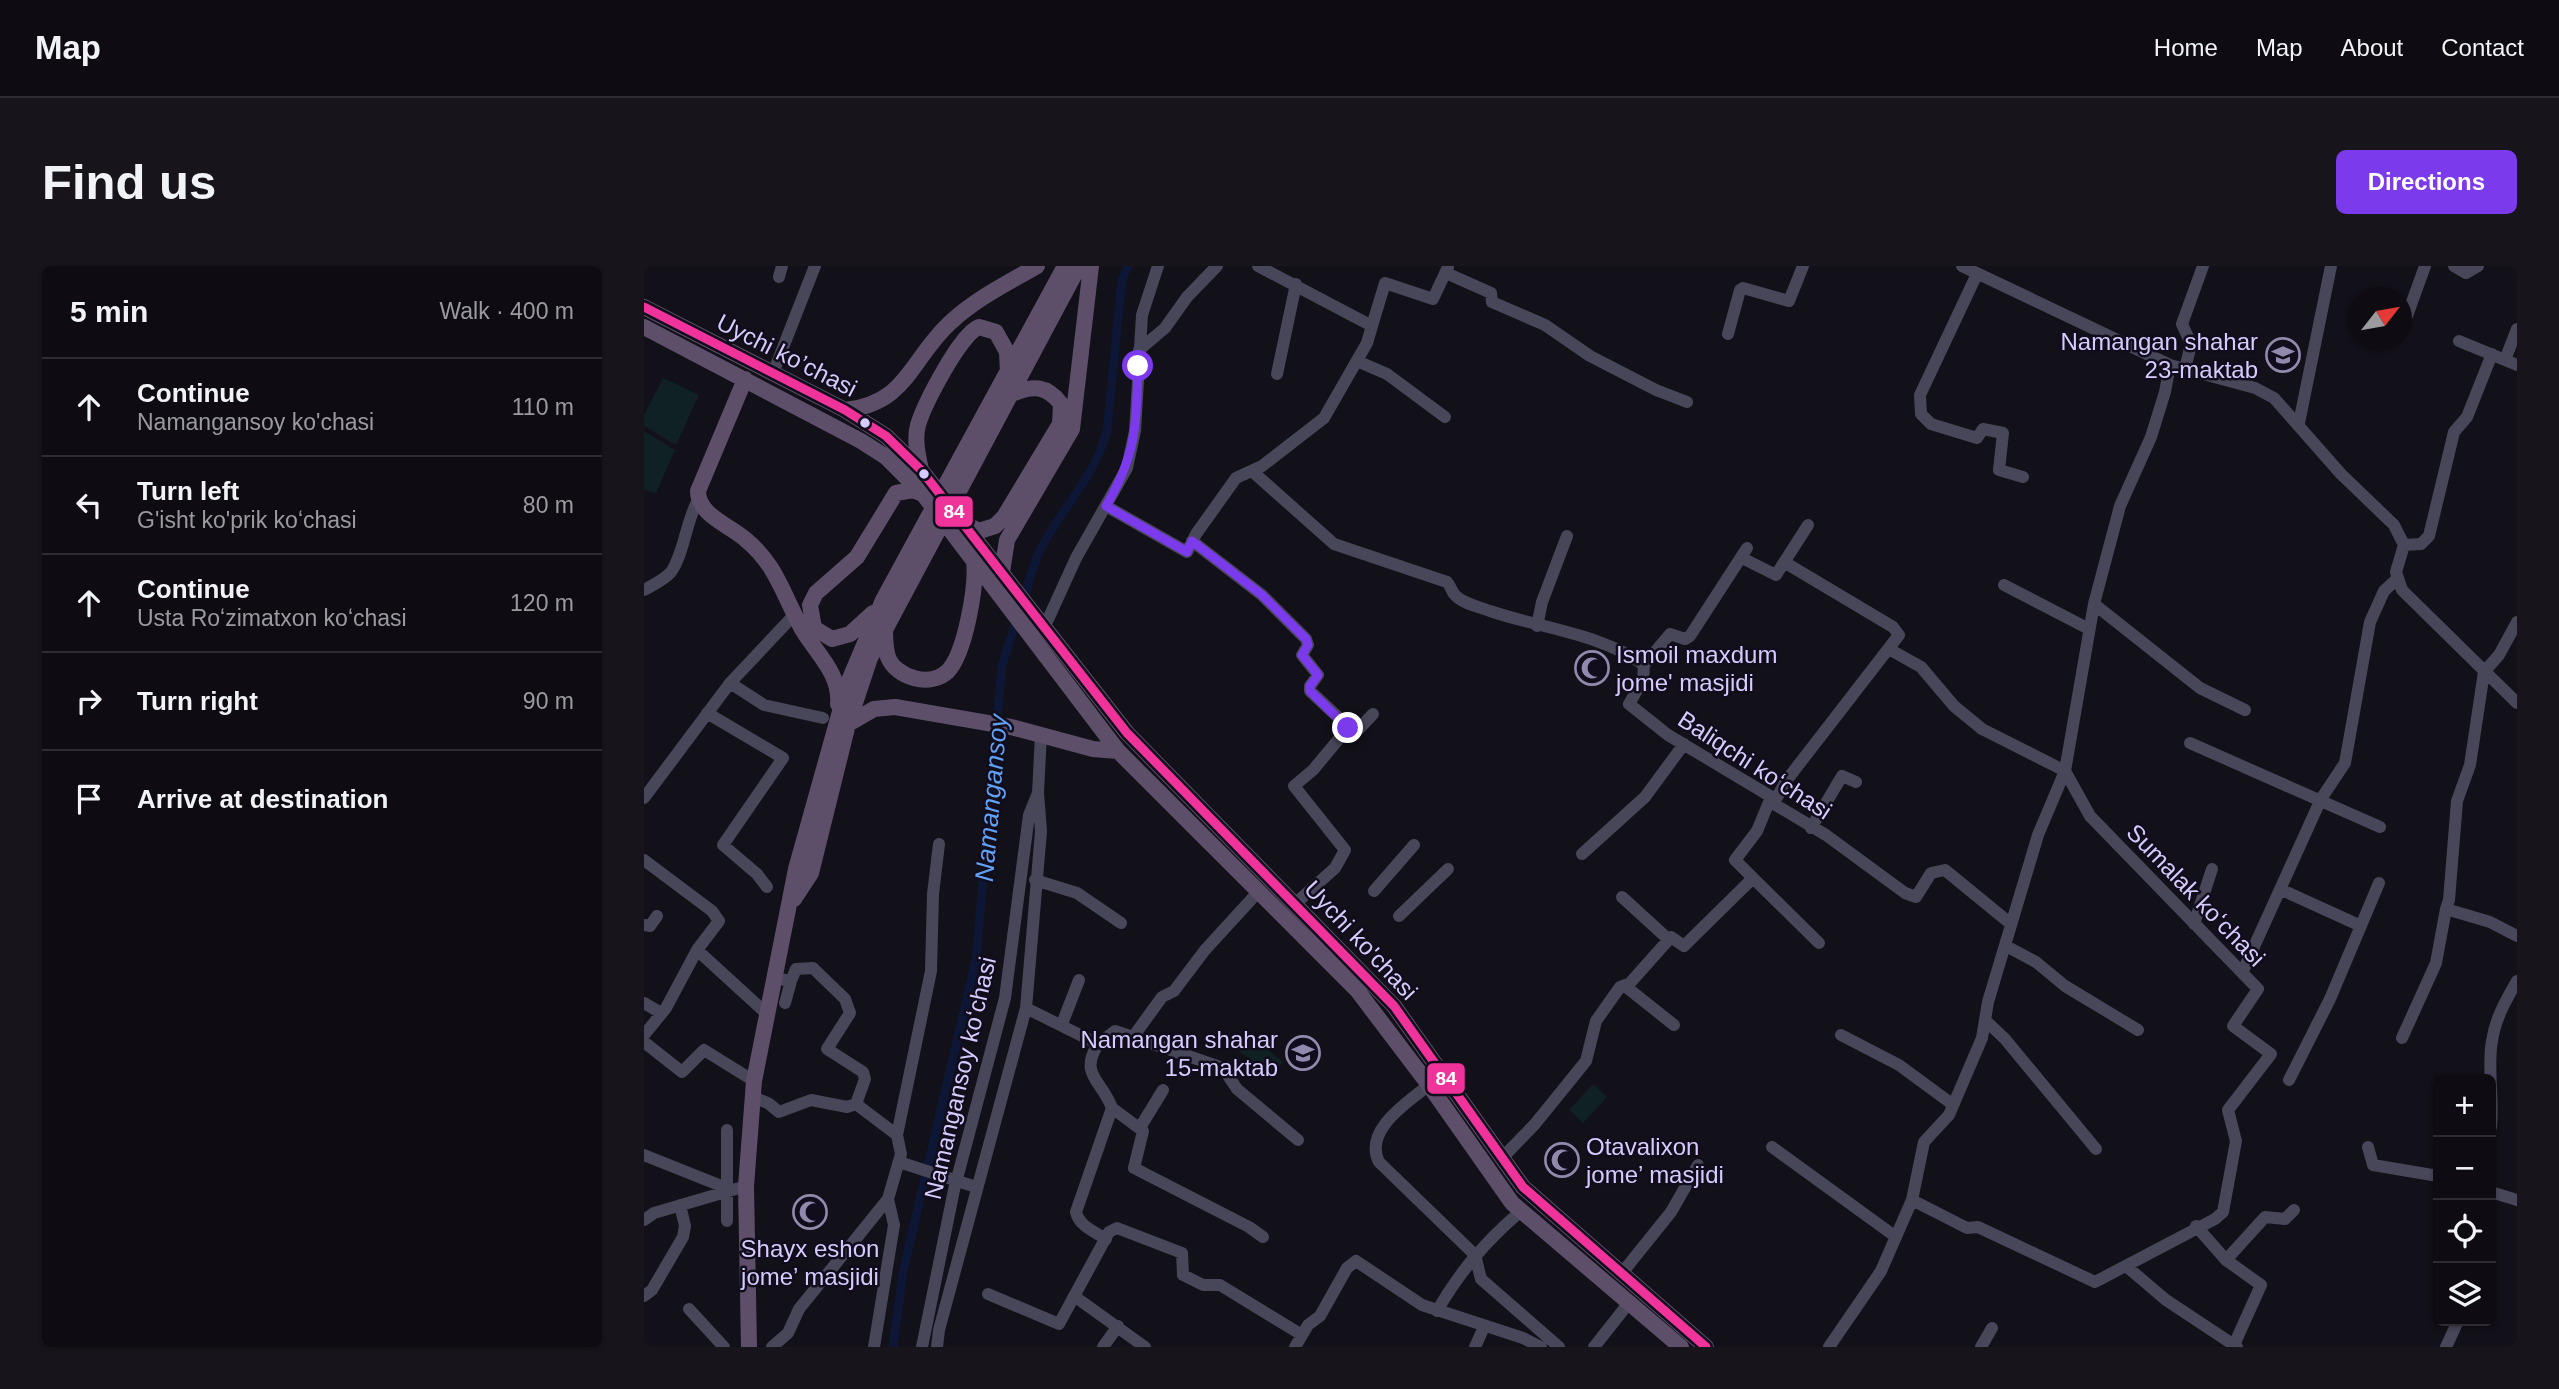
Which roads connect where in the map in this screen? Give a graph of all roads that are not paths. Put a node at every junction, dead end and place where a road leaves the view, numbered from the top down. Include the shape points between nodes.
1 (815, 266) edge
2 (1037, 266) edge
3 (1065, 266) edge
4 (1079, 266) edge
5 (1091, 266) edge
6 (1158, 266) edge
7 (1217, 266) edge
8 (1258, 266) edge
9 (1804, 266) edge
10 (1962, 266) edge
11 (2203, 266) edge
12 (2331, 266) edge
13 (2425, 266) edge
14 (2454, 266) edge
15 (2478, 266) edge
16 (1447, 270) edge
17 (1977, 274) junction
18 (1296, 284) junction
19 (2412, 302) edge
20 (644, 307) edge
21 (1372, 326) junction
22 (644, 327) edge
23 (2517, 330) edge
24 (1728, 334) dead end
25 (2459, 341) dead end
26 (1139, 350) junction
27 (2505, 360) edge
28 (1357, 361) junction
29 (2170, 365) junction
30 (2185, 369) junction
31 (773, 373) junction
32 (1008, 374) junction
33 (1277, 374) dead end
34 (745, 379) junction
35 (1012, 394) junction
36 (1687, 401) dead end
37 (845, 410) junction
38 (1445, 417) dead end
39 (2298, 423) junction
40 (898, 458) junction
41 (921, 470) junction
42 (1253, 472) junction
43 (2023, 477) dead end
44 (923, 494) junction
45 (698, 500) junction
46 (1106, 506) junction
47 (964, 523) junction
48 (1808, 525) dead end
49 (1567, 536) dead end
50 (1192, 541) junction
51 (2404, 545) junction
52 (974, 561) junction
53 (1784, 562) junction
54 (1002, 572) junction
55 (2397, 579) junction
56 (2004, 584) dead end
57 (644, 590) edge
58 (883, 600) junction
59 (2094, 604) junction
60 (795, 614) junction
61 (2517, 622) edge
62 (1042, 624) junction
63 (1537, 626) junction
64 (885, 627) junction
65 (2089, 629) junction
66 (1889, 649) junction
67 (1643, 665) junction
68 (2484, 672) junction
69 (730, 682) junction
70 (1089, 699) junction
71 (2517, 703) edge
72 (2245, 710) dead end
73 (707, 713) junction
74 (1373, 713) dead end
75 (836, 723) junction
76 (1348, 728) junction
77 (1041, 734) junction
78 (2190, 743) dead end
79 (1684, 744) junction
80 (1118, 751) junction
81 (2065, 771) junction
82 (1856, 782) dead end
83 (1038, 793) junction
84 (644, 798) edge
85 (2321, 799) junction
86 (1773, 800) junction
87 (2380, 827) dead end
88 (1811, 828) junction
89 (939, 845) dead end
90 (1414, 845) dead end
91 (1582, 854) dead end
92 (644, 860) edge
93 (1448, 869) dead end
94 (2212, 869) dead end
95 (1753, 878) junction
96 (1035, 880) junction
97 (2379, 883) dead end
98 (767, 887) dead end
99 (2282, 890) junction
100 (1259, 891) junction
101 (1374, 891) dead end
102 (1622, 897) dead end
103 (1296, 903) junction
104 (2446, 909) junction
105 (657, 916) dead end
106 (1399, 916) dead end
107 (1121, 923) dead end
108 (2011, 924) junction
109 (2194, 924) junction
110 (644, 925) edge
111 (2361, 926) junction
112 (2517, 936) edge
113 (1668, 940) junction
114 (1819, 943) dead end
115 (2006, 946) junction
116 (697, 950) junction
117 (2243, 971) junction
118 (773, 978) junction
119 (1079, 980) dead end
120 (791, 981) junction
121 (2517, 981) edge
122 (1625, 986) junction
123 (644, 1003) edge
124 (785, 1003) dead end
125 (1026, 1008) junction
126 (661, 1013) junction
127 (766, 1013) junction
128 (1985, 1020) junction
129 (1062, 1024) junction
130 (1674, 1025) dead end
131 (2137, 1030) dead end
132 (644, 1035) edge
133 (1841, 1035) dead end
134 (1133, 1037) junction
135 (2402, 1038) dead end
136 (644, 1042) edge
137 (1098, 1044) junction
138 (2493, 1074) edge
139 (2289, 1080) dead end
140 (1429, 1085) junction
141 (753, 1089) junction
142 (1163, 1090) dead end
143 (856, 1104) junction
144 (1952, 1104) junction
145 (1112, 1108) junction
146 (1141, 1126) junction
147 (727, 1130) dead end
148 (897, 1135) junction
149 (1298, 1140) dead end
150 (1772, 1147) dead end
151 (2368, 1147) dead end
152 (2096, 1149) dead end
153 (644, 1155) edge
154 (1501, 1160) junction
155 (901, 1163) junction
156 (1698, 1165) dead end
157 (2433, 1175) edge
158 (746, 1186) junction
159 (973, 1186) junction
160 (729, 1189) junction
161 (2496, 1194) edge
162 (888, 1199) junction
163 (1912, 1200) junction
164 (2517, 1200) edge
165 (680, 1205) junction
166 (2294, 1210) dead end
167 (1521, 1212) junction
168 (644, 1220) edge
169 (727, 1221) dead end
170 (2196, 1226) junction
171 (1263, 1237) dead end
172 (1896, 1237) junction
173 (1106, 1239) junction
174 (1475, 1255) junction
175 (2226, 1260) junction
176 (2126, 1266) junction
177 (1622, 1273) junction
178 (988, 1294) dead end
179 (644, 1296) edge
180 (1074, 1296) junction
181 (1628, 1304) junction
182 (689, 1309) dead end
183 (1437, 1311) junction
184 (1118, 1326) junction
185 (2456, 1326) edge
186 (1485, 1327) junction
187 (1992, 1328) dead end
188 (1298, 1341) edge
189 (2236, 1346) edge
190 (724, 1347) edge
191 (750, 1347) edge
192 (772, 1347) edge
193 (874, 1347) edge
194 (922, 1347) edge
195 (937, 1347) edge
196 (1103, 1347) edge
197 (1145, 1347) edge
198 (1475, 1347) edge
199 (1541, 1347) edge
200 (1559, 1347) edge
201 (1594, 1347) edge
202 (1681, 1347) edge
203 (1706, 1347) edge
204 (1829, 1347) edge
205 (1981, 1347) edge
206 (2446, 1347) edge

1 - 31 street
2 - 37 main road via 949,323 891,394 876,404
3 - 32 main road
4 - 35 main road
5 - 54 main road via 1072,429 1007,540
6 - 26 street via 1142,315
7 - 26 street via 1165,328
8 - 18 street
9 - 24 street via 1789,301 1740,290
10 - 17 street
11 - 30 street via 2182,324 2191,344
12 - 39 street
13 - 19 street
14 - 15 street via 2466,273
16 - 21 street via 1433,299 1385,283
16 - 36 street via 1491,293 1492,302 1545,325 1590,356
17 - 29 street
17 - 43 street via 1920,395 1921,414 1931,424 1977,438 1983,429 2003,433 1998,470
18 - 21 street
18 - 33 street
20 - 31 main road, Uychi ko’chasi
21 - 28 street
22 - 34 main road, Uychi ko’chasi
23 - 27 street
25 - 27 street
26 - 46 street via 1133,447
27 - 51 street via 2454,432 2429,536 2421,544
28 - 38 street via 1387,374
28 - 42 street via 1317,425
29 - 30 street
29 - 59 street via 2151,437 2120,506
30 - 39 street via 2265,393
31 - 37 main road, Uychi ko’chasi
32 - 41 main road via 1007,352 996,332 979,327 969,333 957,347 918,425
32 - 58 main road
34 - 40 main road, Uychi ko’chasi
34 - 45 main road
35 - 47 main road via 1036,387 1048,391 1061,404 1060,424 1000,522 979,530
35 - 64 main road
37 - 40 main road, Uychi ko’chasi via 873,427
39 - 51 street via 2393,525
40 - 41 main road, Uychi ko'chasi
40 - 44 main road, Uychi ko'chasi
41 - 47 main road, Uychi ko'chasi
42 - 50 street via 1236,478
42 - 63 street via 1334,544 1447,582 1461,599
44 - 52 main road, Uychi ko'chasi
44 - 58 main road via 913,490 896,493 857,557 816,593 810,605 812,622 824,636 838,640
45 - 57 street via 675,565
45 - 60 main road via 767,562 783,584
46 - 50 street via 1187,552
46 - 62 street
47 - 54 main road, Uychi ko'chasi
48 - 53 street
49 - 63 street
50 - 76 street via 1262,595 1308,642 1302,655 1318,675 1310,691
51 - 55 street
52 - 64 main road via 972,601 954,664 946,673 923,680 895,668 888,657
52 - 70 main road, Uychi ko'chasi
53 - 66 street via 1898,631
53 - 67 street via 1773,575 1744,553 1690,636 1670,634
54 - 62 main road, Uychi ko'chasi
55 - 68 street via 2410,600
55 - 85 street via 2384,591 2370,622 2345,763
56 - 65 street
58 - 75 main road
59 - 65 street
59 - 72 street via 2200,688
60 - 69 street
60 - 75 main road via 833,676 839,695
61 - 68 street
62 - 70 main road, Uychi ko'chasi
63 - 67 street via 1601,642
64 - 75 main road
65 - 81 street
66 - 81 street via 1921,667 1973,723
66 - 86 street
67 - 79 street, Baliqchi koʻchasi via 1643,680 1629,704
68 - 71 street
68 - 104 street via 2470,765 2457,802
69 - 73 street
69 - 75 street via 764,705
70 - 80 main road, Uychi ko'chasi
70 - 103 main road, Uychi ko'chasi
73 - 84 street
73 - 98 street via 783,758 723,845
74 - 76 street via 1357,732
75 - 77 main road via 884,707
75 - 118 main road via 837,745 811,873 791,904
76 - 103 street via 1294,786 1345,850 1335,868
77 - 80 main road
77 - 83 street, Namangansoy koʻchasi
78 - 85 street
79 - 86 street, Baliqchi koʻchasi
79 - 91 street via 1645,797
80 - 100 main road, Uychi ko'chasi
81 - 108 street via 2038,835
81 - 109 street, Sumalak koʻchasi via 2090,816
82 - 88 street via 1842,776
83 - 96 street via 1041,831
83 - 194 street, Namangansoy koʻchasi via 1029,816 1005,998 954,1190
85 - 87 street
85 - 99 street
86 - 88 street, Baliqchi koʻchasi
86 - 95 street via 1735,860
88 - 108 street, Baliqchi koʻchasi via 1914,897 1931,873 1945,870
89 - 148 street via 931,971
90 - 101 street
92 - 116 street via 718,918
93 - 106 street
94 - 109 street
95 - 113 street via 1684,946 1671,937
95 - 114 street
96 - 107 street via 1077,893
96 - 125 street
97 - 111 street
99 - 111 street
99 - 117 street
100 - 134 street via 1174,992 1162,997
100 - 140 main road, Uychi ko'chasi via 1357,990
102 - 113 street
103 - 154 main road, Uychi ko'chasi via 1394,1006
104 - 112 street
104 - 135 street via 2436,963
105 - 110 street via 649,927
108 - 115 street
109 - 117 street, Sumalak koʻchasi
111 - 139 street
113 - 122 street
115 - 128 street
115 - 131 street
116 - 126 street
116 - 127 street
117 - 170 street, Sumalak koʻchasi via 2258,991 2233,1026 2271,1054 2228,1110 2236,1135 2226,1206 2214,1219
118 - 120 street
118 - 127 main road
119 - 129 street
120 - 124 street
120 - 143 street via 796,969 813,968 849,1004 850,1013 827,1049 865,1075
121 - 138 street via 2500,1011 2491,1044
122 - 130 street
122 - 154 street via 1595,1021 1586,1061
123 - 126 street
125 - 129 street
125 - 159 street
126 - 132 street
127 - 141 main road
128 - 144 street via 1974,1058
128 - 152 street
129 - 137 street
133 - 144 street via 1899,1065
134 - 137 street via 1115,1031
134 - 149 street via 1223,1068 1237,1089
136 - 141 street via 682,1072 704,1050
137 - 145 street via 1089,1066
140 - 167 main road, Uychi ko'chasi via 1491,1177
140 - 174 street via 1380,1132 1376,1155
141 - 143 street via 779,1112 811,1101
141 - 158 main road
142 - 146 street
143 - 148 street
144 - 163 street via 1949,1115 1924,1142
145 - 146 street
145 - 173 street via 1076,1212 1085,1226
146 - 171 street via 1144,1137 1135,1168
147 - 160 street
148 - 155 street
150 - 172 street
151 - 157 street via 2373,1165
153 - 160 street
154 - 177 main road, Uychi ko'chasi via 1523,1187
155 - 159 street
155 - 162 street
156 - 177 street via 1671,1212
158 - 160 street
158 - 191 main road
159 - 195 street
160 - 165 street
160 - 169 street
161 - 164 street
162 - 192 street via 799,1308 788,1333
162 - 193 street via 894,1225
163 - 172 street
163 - 176 street, Sumalak koʻchasi via 2092,1282
165 - 168 street
165 - 179 street via 683,1237
166 - 175 street via 2285,1219 2265,1217
167 - 174 street
167 - 181 main road, Uychi ko'chasi
170 - 175 street
170 - 176 street, Sumalak koʻchasi
172 - 204 street via 1881,1271
173 - 180 street
173 - 188 street via 1116,1228 1178,1251 1184,1256 1183,1275 1203,1285 1220,1285
174 - 183 street
174 - 200 street via 1481,1279
175 - 189 street via 2261,1286
176 - 189 street via 2166,1300
177 - 203 main road, Uychi ko'chasi
178 - 180 street via 1059,1324
180 - 184 street
181 - 201 street
181 - 202 main road, Uychi ko'chasi
182 - 190 street
183 - 186 street
183 - 188 street via 1404,1296 1356,1261 1338,1282 1320,1317
184 - 196 street
184 - 197 street
185 - 206 street
186 - 198 street
186 - 199 street
187 - 205 street

